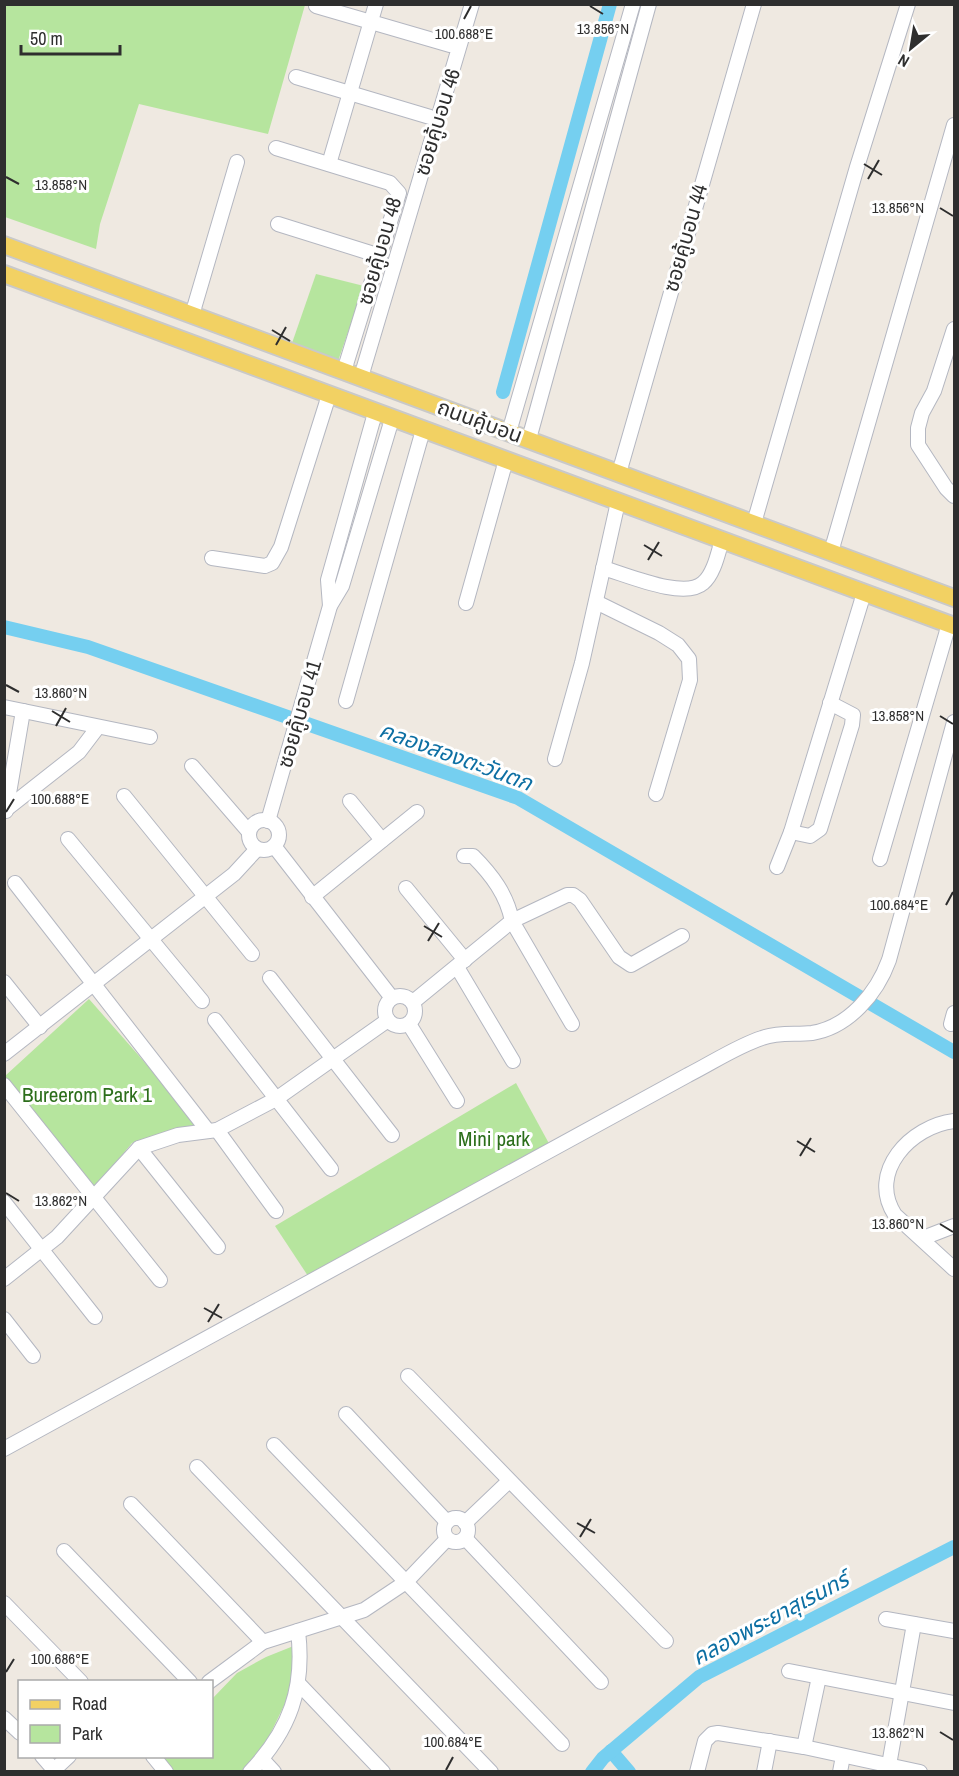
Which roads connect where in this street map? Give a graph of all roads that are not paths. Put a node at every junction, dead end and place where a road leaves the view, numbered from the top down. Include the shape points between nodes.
1 (376, 4) edge
2 (472, 4) edge
3 (633, 4) edge
4 (650, 4) edge
5 (754, 4) edge
6 (908, 4) edge
7 (316, 6) dead end
8 (371, 23) junction
9 (450, 45) dead end
10 (296, 77) dead end
11 (350, 93) junction
12 (430, 117) dead end
13 (954, 125) edge
14 (276, 148) dead end
15 (237, 162) dead end
16 (329, 164) junction
17 (278, 224) dead end
18 (4, 245) edge
19 (380, 256) junction
20 (4, 274) edge
21 (192, 315) junction
22 (954, 329) edge
23 (344, 371) junction
24 (361, 377) junction
25 (329, 395) junction
26 (375, 413) junction
27 (392, 418) junction
28 (423, 430) junction
29 (510, 432) junction
30 (529, 439) junction
31 (507, 460) junction
32 (619, 473) junction
33 (954, 496) edge
34 (618, 502) junction
35 (753, 523) junction
36 (722, 540) junction
37 (831, 552) junction
38 (212, 558) dead end
39 (603, 568) junction
40 (864, 593) junction
41 (954, 598) edge
42 (596, 602) junction
43 (466, 603) dead end
44 (330, 606) junction
45 (952, 625) edge
46 (346, 701) dead end
47 (831, 704) junction
48 (4, 707) edge
49 (23, 711) junction
50 (954, 722) edge
51 (98, 727) junction
52 (150, 737) dead end
53 (555, 759) dead end
54 (192, 766) dead end
55 (656, 794) dead end
56 (124, 796) dead end
57 (350, 801) dead end
58 (5, 811) edge
59 (417, 812) dead end
60 (268, 821) junction
61 (249, 832) junction
62 (791, 832) junction
63 (68, 839) dead end
64 (382, 840) junction
65 (274, 846) junction
66 (257, 849) junction
67 (464, 856) dead end
68 (880, 859) dead end
69 (777, 867) dead end
70 (15, 883) dead end
71 (406, 888) dead end
72 (206, 896) junction
73 (312, 897) junction
74 (512, 921) junction
75 (682, 936) dead end
76 (150, 939) junction
77 (252, 954) dead end
78 (461, 964) junction
79 (270, 978) dead end
80 (4, 982) edge
81 (94, 984) junction
82 (392, 998) junction
83 (202, 1001) dead end
84 (413, 1002) junction
85 (214, 1020) dead end
86 (388, 1020) junction
87 (409, 1024) junction
88 (572, 1024) dead end
89 (40, 1027) junction
90 (4, 1054) edge
91 (333, 1059) junction
92 (513, 1061) dead end
93 (4, 1085) edge
94 (276, 1099) junction
95 (457, 1101) dead end
96 (954, 1121) edge
97 (212, 1130) junction
98 (392, 1135) dead end
99 (139, 1148) junction
100 (331, 1169) dead end
101 (93, 1198) junction
102 (4, 1202) edge
103 (276, 1211) dead end
104 (954, 1226) edge
105 (923, 1238) junction
106 (218, 1247) dead end
107 (40, 1250) junction
108 (954, 1269) edge
109 (4, 1279) edge
110 (159, 1280) dead end
111 (95, 1317) dead end
112 (4, 1319) edge
113 (33, 1356) dead end
114 (408, 1376) dead end
115 (346, 1414) dead end
116 (274, 1445) dead end
117 (4, 1449) edge
118 (197, 1467) dead end
119 (509, 1480) junction
120 (131, 1504) dead end
121 (447, 1522) junction
122 (465, 1523) junction
123 (465, 1538) junction
124 (447, 1539) junction
125 (64, 1551) dead end
126 (406, 1582) junction
127 (4, 1603) edge
128 (341, 1619) junction
129 (886, 1619) dead end
130 (914, 1624) junction
131 (298, 1631) junction
132 (954, 1632) edge
133 (666, 1641) dead end
134 (263, 1642) junction
135 (789, 1671) dead end
136 (819, 1677) junction
137 (79, 1680) edge
138 (188, 1680) edge
139 (212, 1680) edge
140 (601, 1682) dead end
141 (299, 1684) junction
142 (902, 1693) junction
143 (954, 1703) edge
144 (4, 1718) edge
145 (18, 1732) edge
146 (770, 1741) junction
147 (562, 1744) dead end
148 (804, 1747) junction
149 (843, 1756) junction
150 (44, 1758) edge
151 (67, 1758) edge
152 (155, 1758) edge
153 (262, 1759) junction
154 (889, 1765) junction
155 (55, 1771) edge
156 (917, 1771) edge
157 (166, 1772) edge
158 (250, 1772) edge
159 (274, 1772) edge
160 (383, 1772) edge
161 (491, 1772) edge
162 (697, 1772) edge
163 (764, 1772) edge
164 (840, 1772) edge

1 - 8 street
2 - 24 street, ซอยคู้บอน 46
3 - 29 street
4 - 30 street
5 - 32 street, ซอยคู้บอน 44
6 - 35 street
7 - 8 street
8 - 9 street
8 - 11 street
10 - 11 street
11 - 12 street
11 - 16 street
13 - 37 street
14 - 16 street
15 - 21 street
16 - 19 street, ซอยคู้บอน 48 via 390,183 398,190
17 - 19 street
18 - 21 main road, ถนนคู้บอน
19 - 23 street, ซอยคู้บอน 48
20 - 25 main road, ถนนคู้บอน
21 - 23 main road, ถนนคู้บอน
22 - 33 street via 934,391 922,413 918,445
23 - 24 main road, ถนนคู้บอน
24 - 29 main road, ถนนคู้บอน
25 - 26 main road, ถนนคู้บอน
25 - 38 street via 276,558 265,566
26 - 27 main road, ถนนคู้บอน
26 - 44 street, ซอยคู้บอน 41 via 328,580
27 - 28 main road, ถนนคู้บอน
27 - 44 street, ซอยคู้บอน 41 via 342,586
28 - 31 main road, ถนนคู้บอน
28 - 46 street
29 - 30 main road, ถนนคู้บอน
30 - 32 main road, ถนนคู้บอน
31 - 34 main road, ถนนคู้บอน
31 - 43 street
32 - 35 main road, ถนนคู้บอน
34 - 36 main road, ถนนคู้บอน
34 - 39 street
35 - 37 main road, ถนนคู้บอน
36 - 39 street via 708,578 693,588 672,588
36 - 40 main road, ถนนคู้บอน
37 - 41 main road, ถนนคู้บอน
39 - 42 street
40 - 45 main road, ถนนคู้บอน
40 - 47 street
42 - 53 street
42 - 55 street via 659,633 678,645 689,659 690,680
44 - 60 street, ซอยคู้บอน 41
45 - 68 street
47 - 62 street
47 - 62 street via 853,715 820,829 810,836
48 - 49 street
49 - 51 street
49 - 58 street
50 - 117 street via 889,960 877,986 853,1013 815,1032 762,1038 688,1076
51 - 52 street
51 - 58 street via 79,752
54 - 61 street
56 - 72 street
57 - 64 street
59 - 64 street
60 - 61 street via 259,821
60 - 65 street via 277,830
61 - 66 street via 250,842
62 - 69 street
63 - 76 street
64 - 73 street
65 - 66 street
65 - 73 street
66 - 72 street
67 - 74 street via 473,856 486,869 508,901
70 - 81 street
71 - 78 street
72 - 76 street
72 - 77 street
73 - 82 street
74 - 75 street via 573,895 619,957 631,965
74 - 78 street
74 - 88 street
76 - 81 street
76 - 83 street
78 - 84 street
78 - 92 street
79 - 91 street
80 - 89 street
81 - 89 street
81 - 97 street
82 - 84 street via 403,996
82 - 86 street via 385,1008
84 - 87 street via 416,1014
85 - 94 street
86 - 87 street via 398,1026
86 - 91 street
87 - 95 street
89 - 90 street
91 - 94 street
91 - 98 street
93 - 101 street
94 - 97 street
94 - 100 street
96 - 105 street via 926,1129 913,1138 892,1162 887,1177 889,1205
97 - 99 street via 178,1135
97 - 103 street
99 - 101 street
99 - 106 street
101 - 107 street
101 - 110 street
102 - 107 street
104 - 105 street
105 - 108 street
107 - 109 street
107 - 111 street
112 - 113 street
114 - 119 street
115 - 121 street
116 - 126 street
118 - 128 street
119 - 122 street
119 - 133 street
120 - 134 street
121 - 122 street via 454,1518
121 - 124 street
122 - 123 street
123 - 124 street via 456,1542
123 - 140 street
124 - 126 street
125 - 138 street
126 - 128 street via 364,1610
126 - 147 street
127 - 137 street
128 - 131 street
128 - 161 street
129 - 130 street
130 - 132 street
130 - 142 street
131 - 134 street
131 - 141 street
134 - 139 street
135 - 136 street
136 - 142 street
136 - 148 street
141 - 153 street via 286,1718
141 - 160 street
142 - 143 street
142 - 154 street
144 - 145 street
146 - 148 street
146 - 162 street via 712,1734 705,1741
146 - 163 street
148 - 149 street
149 - 154 street
149 - 164 street
150 - 155 street
151 - 155 street
152 - 157 street
153 - 158 street
153 - 159 street
154 - 156 street

